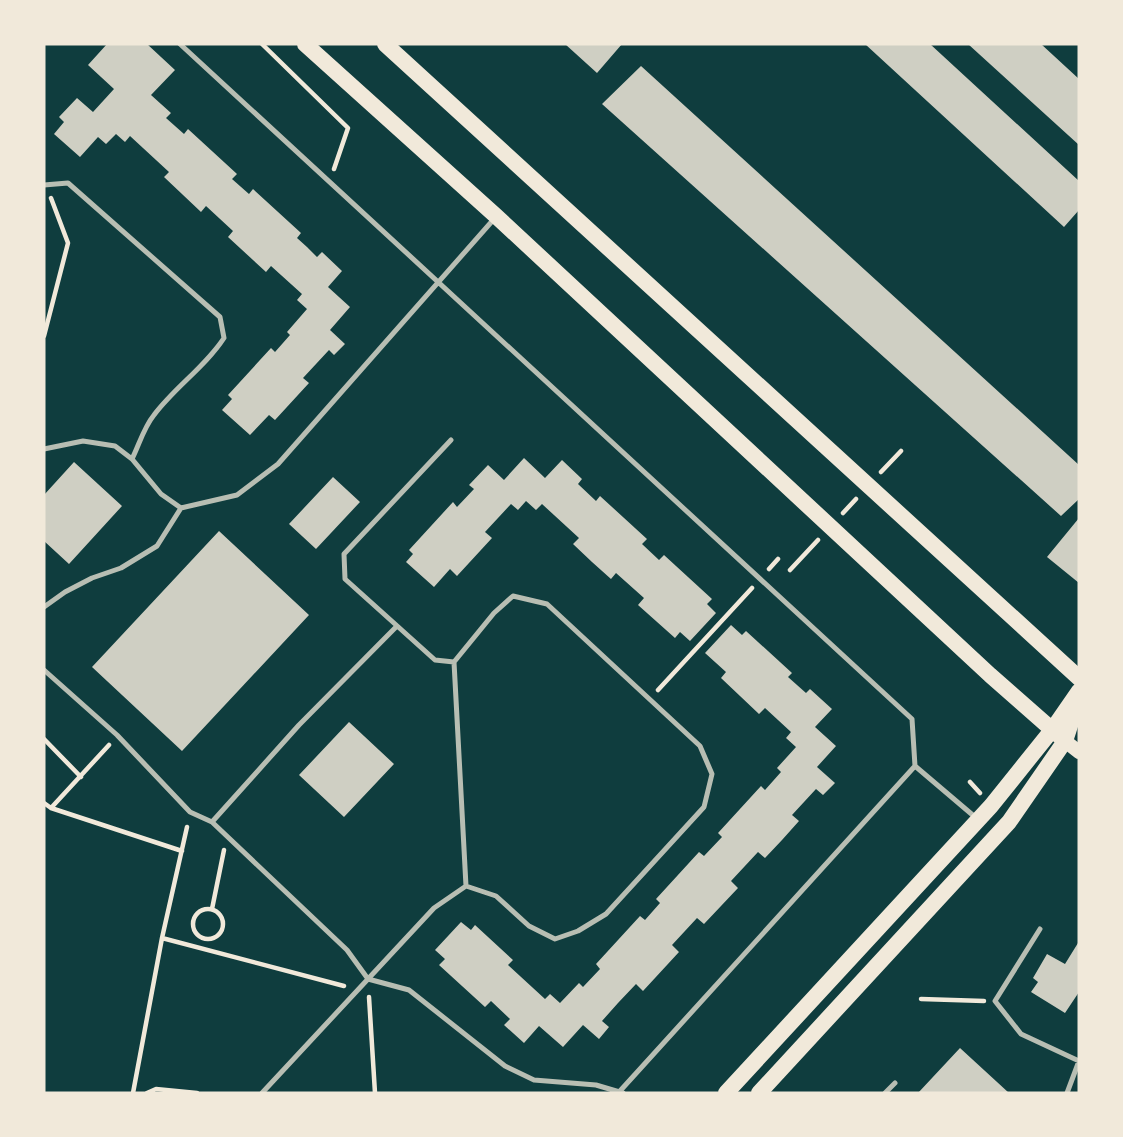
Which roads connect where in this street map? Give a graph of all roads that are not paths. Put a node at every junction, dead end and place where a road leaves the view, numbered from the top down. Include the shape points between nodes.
1 (180, 44) edge
2 (305, 44) edge
3 (385, 44) edge
4 (45, 184) edge
5 (496, 216) junction
6 (438, 281) junction
7 (451, 440) dead end
8 (44, 449) edge
9 (132, 459) junction
10 (181, 508) junction
11 (44, 607) edge
12 (396, 627) junction
13 (454, 662) junction
14 (44, 670) edge
15 (1079, 678) edge
16 (1079, 691) edge
17 (1079, 698) edge
18 (1058, 736) junction
19 (1079, 752) edge
20 (915, 765) junction
21 (978, 820) junction
22 (212, 822) junction
23 (466, 886) junction
24 (1040, 929) dead end
25 (368, 979) junction
26 (1079, 1061) edge
27 (895, 1083) dead end
28 (622, 1092) edge
29 (262, 1093) edge
30 (728, 1093) edge
31 (759, 1093) edge
32 (885, 1093) edge
33 (1067, 1093) edge

1 - 6 lane
2 - 5 main road
3 - 15 main road
4 - 9 lane via 68,183 220,317 224,338 152,417
5 - 6 lane
5 - 18 main road
6 - 10 lane via 278,464 237,495
6 - 20 lane via 912,719
7 - 12 lane via 344,554 345,579
8 - 9 lane via 83,441 115,446
9 - 10 lane via 161,494
10 - 11 lane via 157,546
12 - 13 lane via 435,660
12 - 22 lane
13 - 23 lane
13 - 23 lane via 513,596 547,604 700,746 712,774 704,807 606,914 578,931 555,939 529,926 496,896
14 - 22 lane via 117,735 190,812
16 - 18 main road
17 - 18 main road
18 - 19 main road
18 - 21 main road
18 - 31 main road via 1009,822
20 - 21 lane
20 - 28 lane
21 - 30 main road
22 - 25 lane via 347,950
23 - 25 lane via 434,908
24 - 26 lane via 995,1001 1021,1034
25 - 28 lane via 409,990 505,1066 534,1080
25 - 29 lane
26 - 33 lane
27 - 32 lane

